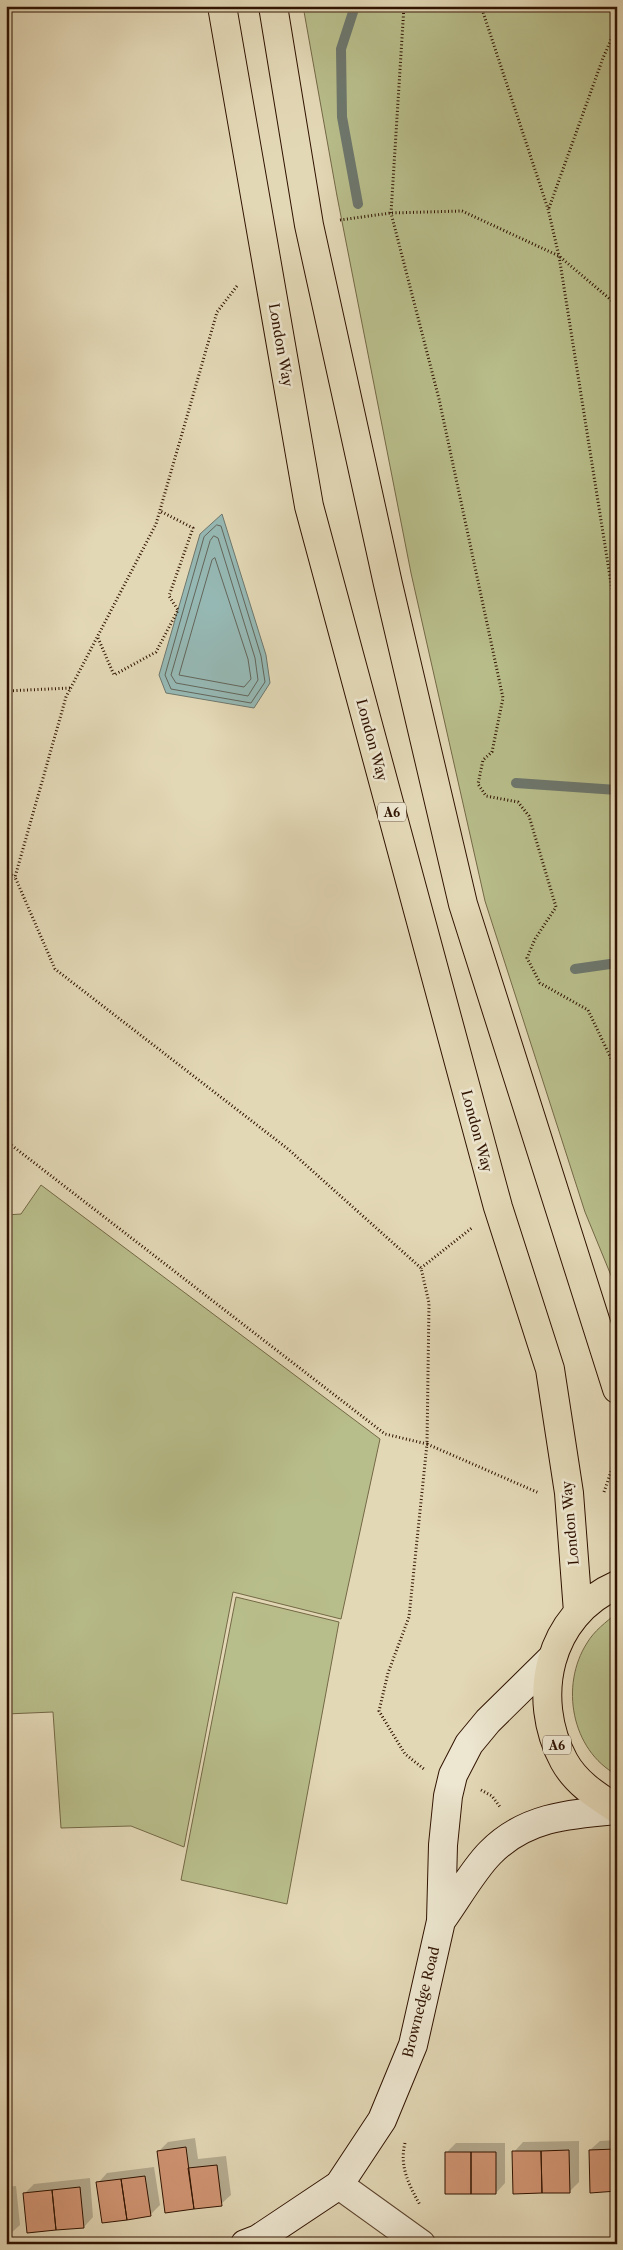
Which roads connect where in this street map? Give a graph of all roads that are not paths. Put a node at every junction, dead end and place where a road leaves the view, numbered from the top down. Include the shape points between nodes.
1 (222, 6) edge
2 (273, 6) edge
3 (617, 1389) edge
4 (617, 1585) edge
5 (578, 1612) junction
6 (552, 1658) junction
7 (617, 1810) edge
8 (441, 1921) junction
9 (339, 2185) junction
10 (245, 2244) edge
11 (421, 2244) edge

1 - 5 highway, London Way / A6 via 309,506 498,1207 550,1369 568,1493
2 - 3 highway via 309,225 463,904
4 - 5 highway, A6 via 605,1590
5 - 6 highway, A6
6 - 7 highway, A6 via 546,1694 550,1729 564,1762 587,1790
6 - 8 main road, Brownedge Road via 488,1720 469,1744 453,1774 443,1845
7 - 8 main road, Brownedge Road via 565,1814 518,1830 489,1854
8 - 9 main road, Brownedge Road via 413,2045 382,2120
9 - 10 main road, Brownedge Road via 258,2239
9 - 11 main road

